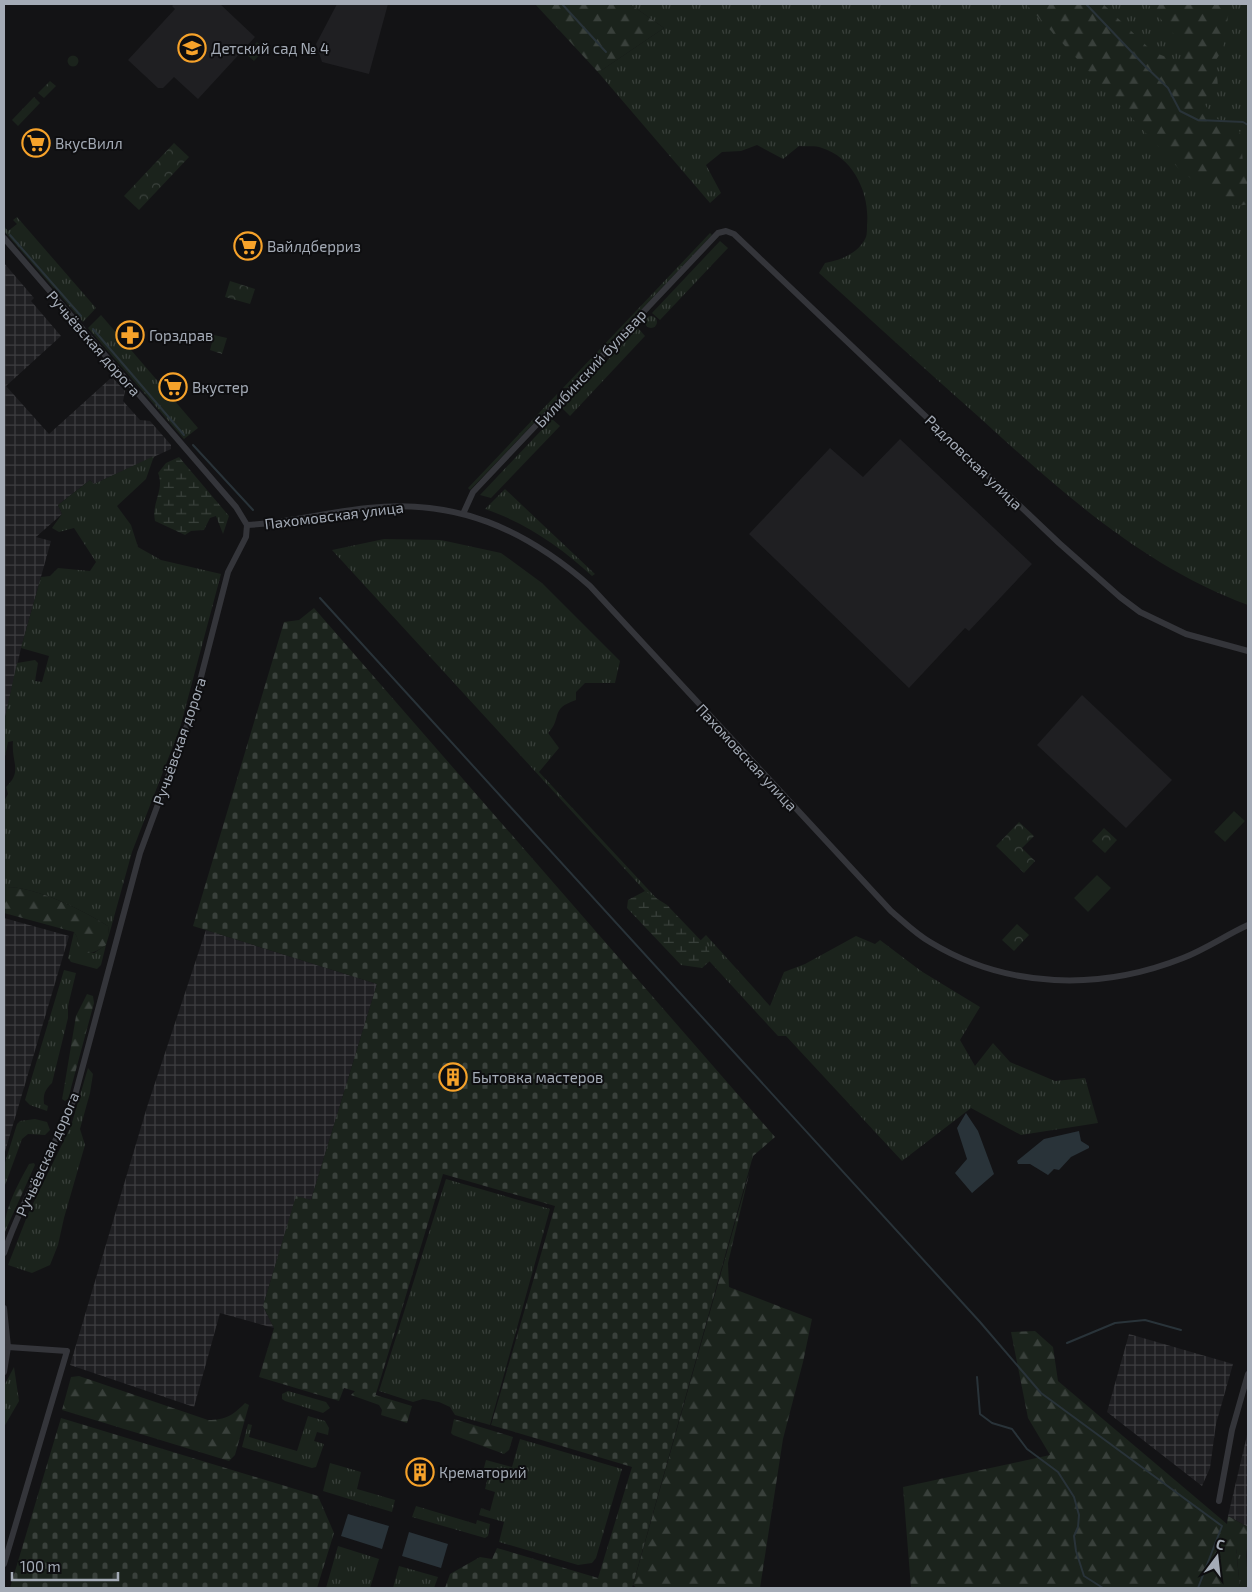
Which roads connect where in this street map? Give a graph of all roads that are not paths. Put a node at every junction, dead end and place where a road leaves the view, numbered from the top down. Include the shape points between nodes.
1 (726, 231) joint
2 (4, 238) edge
3 (463, 514) junction
4 (247, 525) junction
5 (1248, 651) edge
6 (1248, 925) edge
7 (4, 1254) edge
8 (4, 1308) edge
9 (8, 1347) junction
10 (4, 1372) edge
11 (1248, 1374) edge
12 (1218, 1501) dead end
13 (4, 1564) edge

1 - 3 street, Билибинский бульвар via 718,233 473,492
1 - 5 street, Радловская улица via 734,234 1120,597 1140,612 1186,634
2 - 4 street, Ручьёвская дорога via 236,507
3 - 4 street, Пахомовская улица via 420,506 390,506
3 - 6 street, Пахомовская улица via 526,538 590,586 827,844 891,911 929,942 977,965 1010,975 1090,981 1135,973 1184,958
4 - 7 street, Ручьёвская дорога via 246,537 228,572 192,712 140,854 74,1099 26,1197
8 - 9 street
9 - 10 street
9 - 13 street via 67,1351
11 - 12 street via 1232,1430

